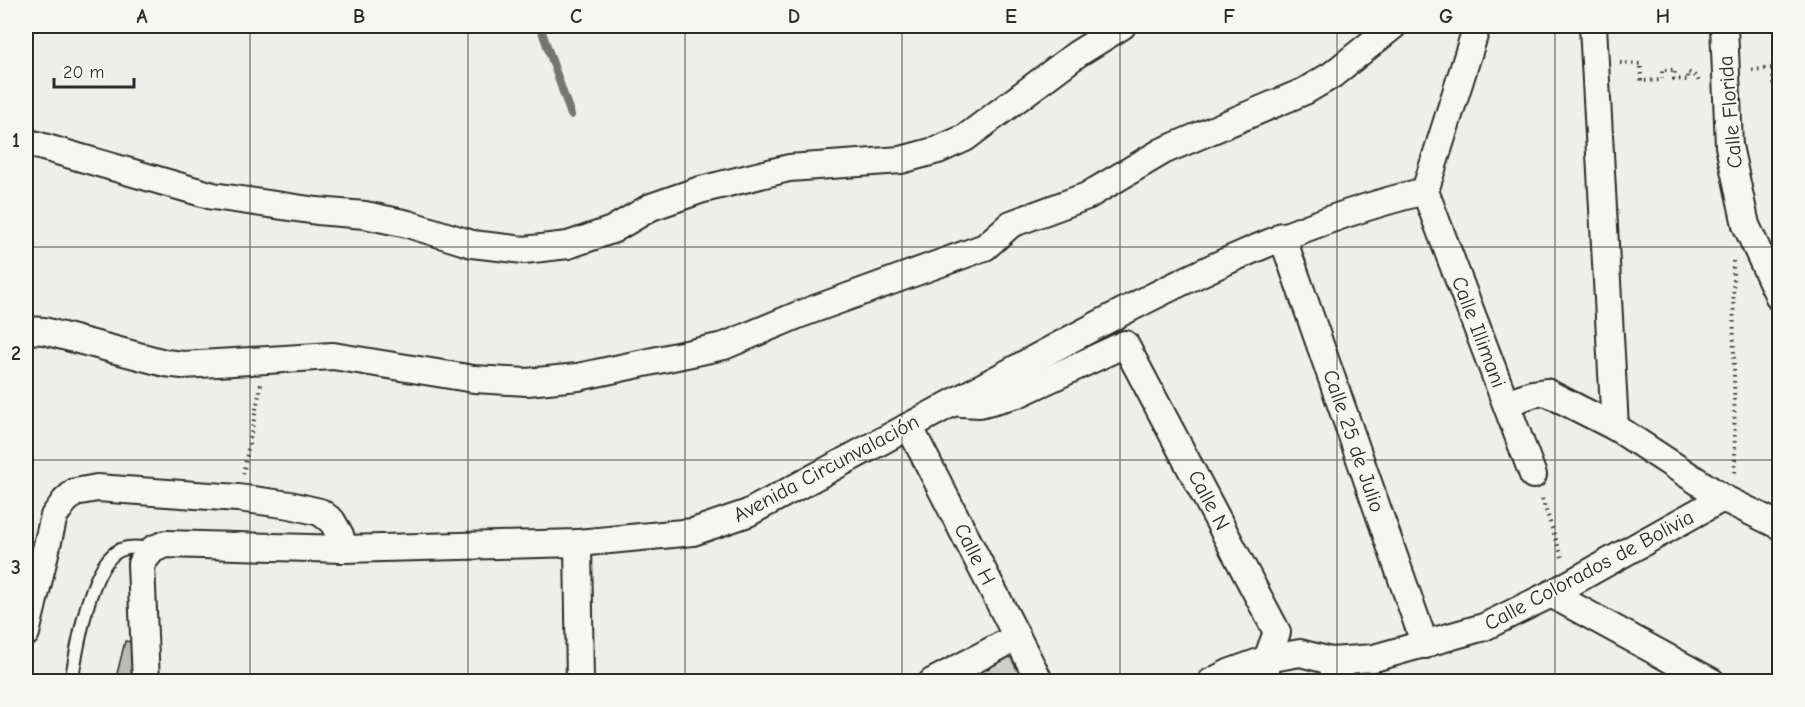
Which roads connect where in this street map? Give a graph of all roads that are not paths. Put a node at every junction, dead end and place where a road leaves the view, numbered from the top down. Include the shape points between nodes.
1 (1122, 26) edge
2 (1394, 26) edge
3 (1477, 26) edge
4 (1593, 26) edge
5 (1724, 26) edge
6 (26, 142) edge
7 (1425, 191) junction
8 (1282, 236) junction
9 (1779, 299) edge
10 (26, 330) edge
11 (951, 403) junction
12 (1506, 403) junction
13 (909, 426) junction
14 (1615, 427) junction
15 (1533, 475) road end
16 (1723, 498) junction
17 (1779, 526) edge
18 (578, 543) junction
19 (153, 549) junction
20 (344, 549) junction
21 (1562, 589) junction
22 (26, 633) edge
23 (1017, 637) junction
24 (1425, 645) junction
25 (1266, 670) edge
26 (1338, 671) edge
27 (71, 681) edge
28 (146, 681) edge
29 (580, 681) edge
30 (932, 681) edge
31 (1040, 681) edge
32 (1211, 681) edge
33 (1712, 681) edge

1 - 6 street via 1077,54 965,138 938,150 901,160 789,168 700,190 651,207 612,230 568,245 524,250 472,244 365,215 213,196
2 - 10 street via 1332,75 1305,91 1162,151 1087,196 1011,224 985,247 724,346 578,376 527,382 474,379 333,356 183,365
3 - 7 street
4 - 14 street
5 - 9 street, Calle Florida via 1729,146 1746,225
7 - 8 street, Avenida Circunvalación via 1374,203
7 - 12 street, Calle Illimani
8 - 11 street, Avenida Circunvalación via 1222,261
8 - 24 street, Calle 25 de Julio
11 - 13 street, Avenida Circunvalación
11 - 25 street, Calle N via 980,404 1018,394 1125,344 1277,632
12 - 14 street via 1546,392
12 - 15 street, Calle Illimani
13 - 18 street, Avenida Circunvalación via 737,517 693,532
13 - 23 street, Calle H
14 - 16 street
16 - 17 street
16 - 21 street, Calle Colorados de Bolivia
18 - 20 street, Avenida Circunvalación
18 - 29 street
19 - 20 street, Avenida Circunvalación via 166,544
19 - 27 lane via 132,547 118,551 107,562 84,613
19 - 28 street via 141,564
20 - 22 street via 332,521 320,512 290,505 97,488 75,492 54,516
21 - 24 street, Calle Colorados de Bolivia via 1485,627
21 - 33 street
23 - 30 street
23 - 31 street, Calle H
24 - 26 street, Calle Colorados de Bolivia
25 - 26 street, Calle Colorados de Bolivia via 1300,653
25 - 32 street, Calle Colorados de Bolivia via 1231,672

